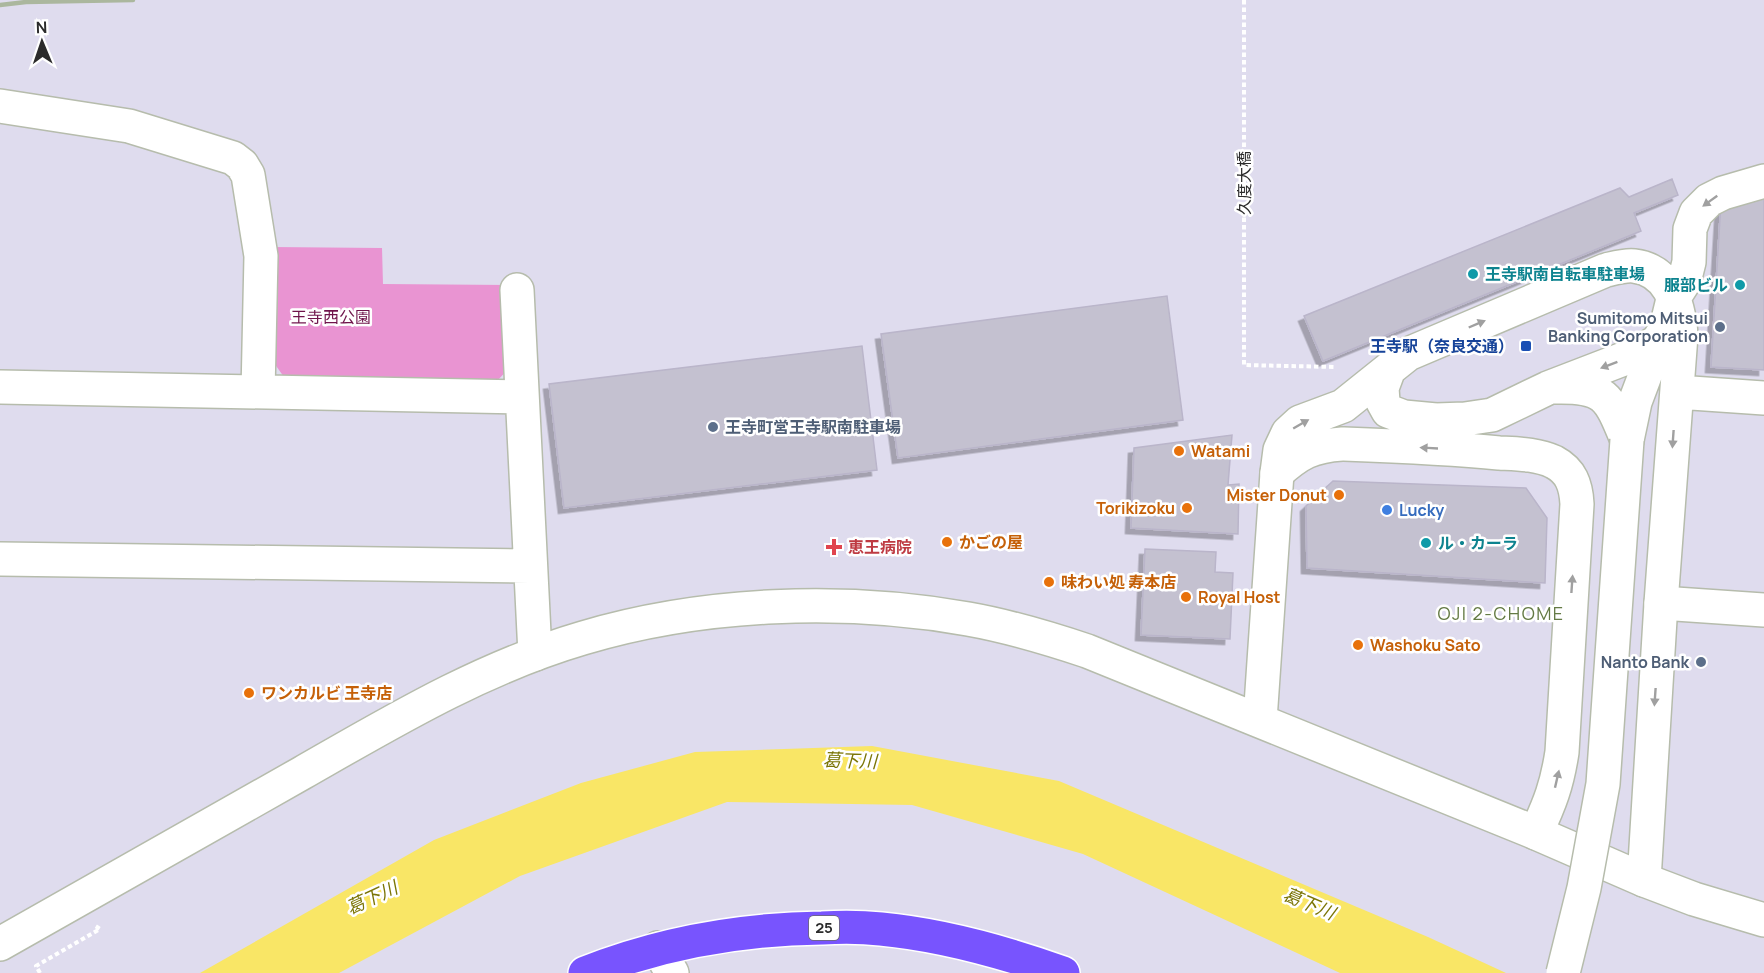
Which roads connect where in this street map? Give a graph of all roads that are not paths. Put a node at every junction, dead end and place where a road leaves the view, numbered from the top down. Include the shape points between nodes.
1 (0, 106) edge
2 (1764, 181) edge
3 (517, 290) dead end
4 (1673, 299) junction
5 (1658, 342) junction
6 (1389, 369) junction
7 (0, 387) edge
8 (1548, 388) junction
9 (258, 392) junction
10 (1677, 392) junction
11 (1361, 393) junction
12 (522, 397) junction
13 (1764, 398) edge
14 (1627, 440) junction
15 (1389, 446) junction
16 (1481, 451) junction
17 (1276, 473) junction
18 (0, 558) edge
19 (530, 566) junction
20 (1661, 603) junction
21 (1764, 609) edge
22 (535, 654) junction
23 (1260, 720) junction
24 (1536, 833) junction
25 (1644, 880) junction
26 (1764, 920) edge
27 (0, 944) edge
28 (665, 961) edge
29 (585, 973) edge
30 (1063, 973) edge
31 (1563, 973) edge

1 - 9 street via 129,126 232,158 242,165 248,175 261,256
2 -> 4 street via 1723,193 1696,213 1690,229 1684,282
3 - 12 street
4 - 5 street
6 -> 4 street via 1425,345 1606,270 1633,265 1652,270 1665,280
4 - 10 street via 1680,314
5 -> 8 street
5 - 14 street via 1635,402
6 - 8 street via 1383,402 1388,411 1404,417 1436,420 1492,415
6 - 11 street
7 - 9 street
8 - 14 street via 1580,387 1601,392 1615,411
8 - 16 street via 1511,433
9 - 12 street
10 - 13 street
10 -> 20 street
11 - 15 street via 1358,417 1364,429
17 -> 11 street via 1280,450 1294,427 1343,406
12 - 19 street
14 - 31 street, bridge via 1603,784
16 -> 15 street
15 - 17 street via 1322,446 1303,452
24 -> 16 street via 1558,780 1562,752 1576,487 1568,472 1540,456
17 - 23 street
18 - 19 street
19 - 22 street
20 - 21 street
20 -> 25 street
22 - 23 street via 628,626 679,616 793,607 915,610 1030,633 1087,651
22 - 27 street via 442,694
23 - 24 street
24 - 25 street
25 - 26 street
28 - 29 highway, 25 via 615,961
28 - 30 highway, 25 via 713,936 797,928 879,928 962,942

